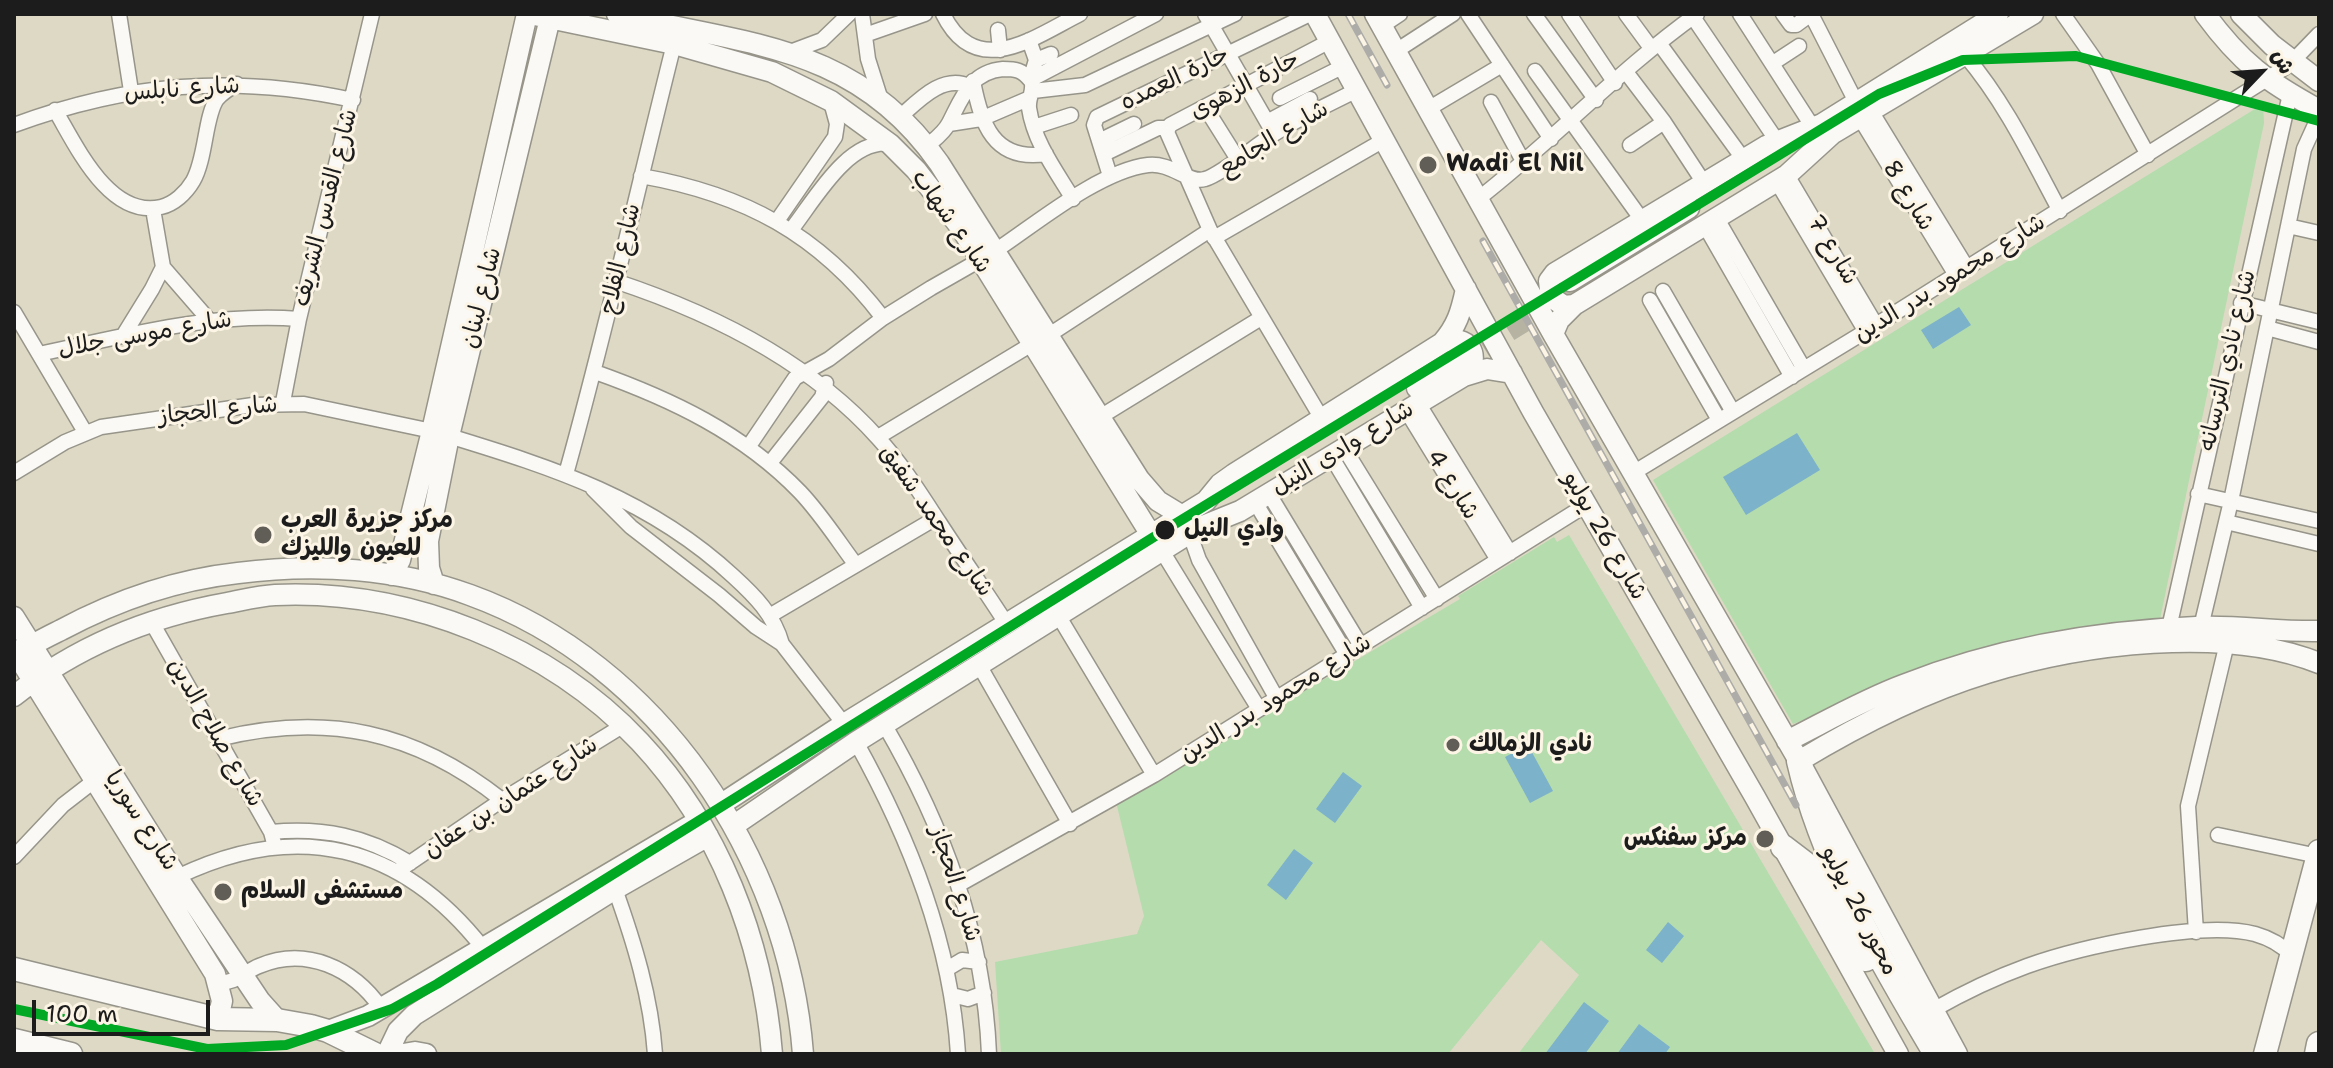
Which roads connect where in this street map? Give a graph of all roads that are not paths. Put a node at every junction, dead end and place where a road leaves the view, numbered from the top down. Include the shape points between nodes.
1 (119, 14) edge
2 (372, 14) edge
3 (617, 14) edge
4 (849, 14) edge
5 (862, 14) edge
6 (925, 14) edge
7 (943, 14) edge
8 (1080, 14) edge
9 (1156, 14) edge
10 (1235, 14) edge
11 (1312, 14) edge
12 (1400, 14) edge
13 (1453, 14) edge
14 (1468, 14) edge
15 (1534, 14) edge
16 (1569, 14) edge
17 (1626, 14) edge
18 (1740, 14) edge
19 (1783, 14) edge
20 (2033, 14) edge
21 (2063, 14) edge
22 (2205, 14) edge
23 (2241, 14) edge
24 (540, 15) edge
25 (1995, 15) edge
26 (1687, 17) edge
27 (1817, 17) edge
28 (1208, 19) edge
29 (1378, 20) edge
30 (678, 29) edge
31 (998, 30) dead end
32 (2319, 34) edge
33 (865, 35) junction
34 (522, 36) junction
35 (1029, 40) junction
36 (1330, 41) junction
37 (544, 42) junction
38 (1655, 46) junction
39 (1799, 46) dead end
40 (993, 50) junction
41 (1396, 51) junction
42 (790, 52) junction
43 (1051, 54) dead end
44 (1229, 54) junction
45 (1965, 55) junction
46 (1036, 60) junction
47 (2293, 62) junction
48 (1773, 63) junction
49 (1502, 65) junction
50 (1344, 66) junction
51 (990, 71) junction
52 (1535, 71) dead end
53 (1626, 72) junction
54 (2265, 79) junction
55 (2319, 81) edge
56 (1615, 83) junction
57 (237, 84) junction
58 (971, 84) junction
59 (1247, 86) junction
60 (1031, 89) junction
61 (1357, 90) junction
62 (131, 91) junction
63 (2290, 94) junction
64 (1280, 98) dead end
65 (1310, 99) dead end
66 (353, 100) junction
67 (881, 100) junction
68 (1596, 100) junction
69 (831, 101) junction
70 (1491, 102) dead end
71 (1205, 107) junction
72 (1428, 109) junction
73 (55, 110) junction
74 (1862, 110) junction
75 (2319, 110) edge
76 (1071, 115) dead end
77 (901, 116) junction
78 (2319, 116) edge
79 (981, 119) junction
80 (1572, 122) junction
81 (1664, 122) junction
82 (949, 124) junction
83 (1134, 124) dead end
84 (14, 125) edge
85 (1034, 127) junction
86 (1167, 128) junction
87 (1271, 128) junction
88 (1823, 132) junction
89 (1551, 139) junction
90 (1384, 140) junction
91 (1777, 141) junction
92 (890, 144) junction
93 (1630, 145) dead end
94 (927, 146) junction
95 (1102, 148) junction
96 (1046, 154) junction
97 (2148, 155) junction
98 (1237, 158) junction
99 (1744, 160) junction
100 (1524, 163) junction
101 (641, 176) junction
102 (1110, 176) junction
103 (1189, 178) junction
104 (1782, 178) junction
105 (1704, 183) junction
106 (1073, 199) junction
107 (1478, 199) junction
108 (153, 209) junction
109 (2060, 211) junction
110 (1642, 220) junction
111 (777, 221) junction
112 (1710, 221) junction
113 (2288, 226) junction
114 (791, 230) junction
115 (2319, 233) edge
116 (1212, 234) junction
117 (987, 256) junction
118 (163, 267) junction
119 (1962, 272) junction
120 (615, 281) junction
121 (1569, 287) junction
122 (1466, 289) junction
123 (2241, 303) junction
124 (14, 312) edge
125 (2271, 312) junction
126 (883, 318) junction
127 (1261, 318) junction
128 (299, 319) junction
129 (209, 320) junction
130 (2319, 322) edge
131 (1871, 328) junction
132 (2267, 328) junction
133 (1553, 334) junction
134 (123, 336) junction
135 (1040, 340) junction
136 (2319, 342) edge
137 (39, 354) junction
138 (829, 359) junction
139 (1454, 359) junction
140 (595, 372) junction
141 (803, 372) junction
142 (1512, 373) junction
143 (1798, 373) junction
144 (825, 389) junction
145 (283, 402) junction
146 (1412, 407) junction
147 (1733, 412) junction
148 (1100, 417) junction
149 (1322, 419) junction
150 (1719, 420) junction
151 (85, 432) junction
152 (440, 434) junction
153 (878, 437) junction
154 (749, 446) junction
155 (1337, 452) junction
156 (770, 463) junction
157 (14, 473) edge
158 (1633, 473) junction
159 (566, 474) junction
160 (590, 486) junction
161 (1150, 494) junction
162 (2198, 494) junction
163 (1262, 498) junction
164 (1206, 501) junction
165 (2231, 501) junction
166 (1586, 505) junction
167 (1132, 508) junction
168 (1381, 508) junction
169 (1181, 515) junction
170 (1367, 517) junction
171 (936, 518) junction
172 (2319, 521) edge
173 (2226, 522) junction
174 (1194, 531) junction
175 (1149, 534) junction
176 (405, 541) junction
177 (428, 541) junction
178 (2319, 544) edge
179 (1162, 551) junction
180 (1504, 557) junction
181 (856, 565) junction
182 (270, 570) junction
183 (221, 574) junction
184 (392, 575) junction
185 (434, 584) junction
186 (273, 595) junction
187 (1437, 599) junction
188 (227, 603) junction
189 (1422, 608) junction
190 (771, 615) junction
191 (1058, 615) junction
192 (14, 617) edge
193 (151, 621) junction
194 (1006, 623) junction
195 (2169, 628) junction
196 (546, 631) junction
197 (2319, 631) edge
198 (2200, 634) junction
199 (2227, 643) junction
200 (782, 644) junction
201 (1361, 646) junction
202 (2072, 646) junction
203 (19, 652) edge
204 (1347, 655) junction
205 (584, 656) junction
206 (535, 659) junction
207 (2319, 663) edge
208 (979, 665) junction
209 (39, 677) junction
210 (570, 681) junction
211 (14, 696) edge
212 (1277, 699) junction
213 (1259, 709) junction
214 (844, 724) junction
215 (884, 724) junction
216 (624, 725) junction
217 (218, 739) junction
218 (856, 742) junction
219 (1793, 751) junction
220 (1154, 775) junction
221 (94, 781) junction
222 (502, 800) junction
223 (720, 805) junction
224 (1070, 824) junction
225 (733, 826) junction
226 (703, 828) junction
227 (2218, 835) dead end
228 (273, 840) junction
229 (1783, 847) junction
230 (2318, 853) edge
231 (14, 857) edge
232 (404, 867) junction
233 (177, 877) junction
234 (960, 884) junction
235 (615, 889) junction
236 (2196, 932) junction
237 (483, 948) junction
238 (2291, 955) junction
239 (979, 962) junction
240 (1878, 967) junction
241 (14, 969) edge
242 (947, 969) junction
243 (244, 974) junction
244 (218, 982) junction
245 (984, 993) junction
246 (952, 995) junction
247 (390, 1003) junction
248 (1933, 1010) junction
249 (414, 1015) junction
250 (218, 1019) junction
251 (277, 1020) junction
252 (321, 1029) junction
253 (14, 1040) edge
254 (2319, 1044) edge
255 (69, 1054) edge
256 (341, 1054) edge
257 (375, 1054) edge
258 (387, 1054) edge
259 (403, 1054) edge
260 (426, 1054) edge
261 (655, 1054) edge
262 (772, 1054) edge
263 (803, 1054) edge
264 (958, 1054) edge
265 (989, 1054) edge
266 (1898, 1054) edge
267 (1920, 1054) edge
268 (1936, 1054) edge
269 (1957, 1054) edge
270 (2265, 1054) edge
271 (2317, 1054) edge

1 - 62 street
2 - 66 street, شارع القدس الشريف
3 - 30 street, شارع شهاب
4 - 42 street via 822,40
5 - 33 street
6 - 33 street
7 - 40 street via 962,42
8 - 35 street
9 - 60 street
10 - 28 street
11 - 36 street, شارع 26 يوليو
11 - 44 street, حارة العمده
12 - 29 street
13 - 41 street
14 - 49 street
15 - 68 street
16 - 56 street
17 - 38 street
18 - 48 street
19 - 27 street via 1791,25
20 - 45 street
21 - 97 street via 2098,64
22 - 54 street
23 - 47 street
24 - 30 street, شارع شهاب
24 - 34 street, شارع لبنان
24 - 37 street, شارع لبنان
25 - 74 street
26 - 38 street
26 - 91 street
27 - 74 street, شارع 8
28 - 44 street
28 - 60 street via 1085,85
29 - 41 street
30 - 42 street, شارع شهاب
30 - 69 street, شارع شهاب
30 - 101 street, شارع الفلاح
31 - 40 street
32 - 47 street, شارع محمود بدر الدين
33 - 67 street
34 - 37 street via 531,34
34 - 152 street, شارع لبنان
35 - 40 street
35 - 46 street
36 - 50 street, شارع 26 يوليو
36 - 59 street, حارة الزهوى
37 - 152 street, شارع لبنان
38 - 53 street
38 - 99 street
39 - 48 street
40 - 51 street
41 - 72 street
42 - 67 street, شارع شهاب via 829,67
43 - 46 street
44 - 59 street
44 - 95 street, حارة العمده via 1097,117 1094,125
45 - 74 street
45 - 109 street via 2011,119
46 - 60 street
47 - 54 street, شارع محمود بدر الدين
47 - 55 street
48 - 88 street
49 - 72 street
49 - 89 street
50 - 61 street, شارع 26 يوليو
50 - 64 street
51 - 58 street
51 - 60 street via 1019,70
52 - 80 street
53 - 56 street
53 - 81 street
54 - 63 street
54 - 97 street, شارع محمود بدر الدين
56 - 68 street
57 - 62 street, شارع نابلس
57 - 66 street, شارع نابلس
57 - 108 street via 213,106 193,181 175,201
58 - 77 street via 942,85
58 - 79 street
58 - 82 street
59 - 71 street, حارة الزهوى
59 - 87 street
60 - 79 street
60 - 85 street
61 - 87 street, شارع الجامع
61 - 90 street, شارع 26 يوليو
62 - 73 street, شارع نابلس
63 - 75 street
63 - 123 street, شارع نادي الترسانه
65 - 87 street
66 - 128 street, شارع القدس الشريف
67 - 77 street, شارع شهاب
68 - 80 street
69 - 92 street, شارع شهاب
69 - 111 street via 835,137
70 - 100 street
71 - 86 street, حارة الزهوى
71 - 98 street
72 - 107 street
73 - 84 street, شارع نابلس
73 - 108 street via 87,164 113,194
74 - 88 street
74 - 119 street, شارع 8
76 - 85 street
77 - 94 street, شارع شهاب
78 - 113 street, شارع نادي الترسانه via 2304,149
79 - 82 street
79 - 96 street via 1003,146 1023,154
80 - 89 street
80 - 110 street
81 - 93 street
81 - 105 street
82 - 94 street
83 - 95 street
85 - 96 street
86 - 95 street
86 - 103 street, حارة الزهوى
87 - 98 street, شارع الجامع
88 - 91 street
88 - 104 street
88 - 121 street
89 - 100 street
90 - 116 street
90 - 122 street, شارع 26 يوليو
91 - 99 street
92 - 114 street via 878,142 854,153
92 - 117 street, شارع شهاب
94 - 117 street, شارع شهاب
95 - 102 street
96 - 106 street
97 - 109 street, شارع محمود بدر الدين
98 - 103 street, شارع الجامع via 1205,179
99 - 105 street
100 - 107 street
101 - 111 street via 700,188
101 - 120 street, شارع الفلاح
102 - 103 street via 1162,165
102 - 106 street
103 - 116 street, حارة الزهوى
104 - 112 street
104 - 131 street, شارع 7
105 - 110 street
106 - 117 street
107 - 133 street
108 - 118 street
109 - 119 street, شارع محمود بدر الدين
110 - 121 street
111 - 114 street
112 - 121 street
112 - 143 street
113 - 115 street
113 - 125 street, شارع نادي الترسانه
114 - 126 street via 841,270
116 - 127 street, حارة الزهوى
116 - 135 street
117 - 126 street
117 - 135 street, شارع شهاب
118 - 129 street
118 - 134 street
119 - 131 street, شارع محمود بدر الدين
120 - 140 street, شارع الفلاح
120 - 141 street, شارع محمد شفيق via 720,323
121 - 133 street
122 - 139 street, شارع وادى النيل via 1455,328
122 - 142 street, شارع 26 يوليو
123 - 125 street
123 - 162 street, شارع نادي الترسانه
124 - 137 street
125 - 130 street
125 - 132 street, شارع نادي الترسانه
126 - 138 street
127 - 148 street
127 - 149 street, حارة الزهوى
128 - 129 street, شارع موسى جلال
128 - 145 street, شارع القدس الشريف
129 - 134 street, شارع موسى جلال
131 - 143 street, شارع محمود بدر الدين
132 - 136 street
132 - 165 street, شارع نادي الترسانه
133 - 158 street
134 - 137 street, شارع موسى جلال
135 - 148 street, شارع شهاب
135 - 153 street
135 - 167 street, شارع شهاب
137 - 151 street
138 - 141 street
138 - 144 street
139 - 142 street, شارع وادى النيل
139 - 146 street, شارع وادى النيل
139 - 149 street, شارع وادى النيل
139 - 164 street
139 - 174 street
140 - 154 street via 678,404
140 - 159 street, شارع الفلاح
141 - 144 street, شارع محمد شفيق
141 - 154 street
142 - 166 street, شارع 26 يوليو
143 - 147 street, شارع محمود بدر الدين
144 - 153 street, شارع محمد شفيق
144 - 156 street
145 - 151 street, شارع الحجاز
145 - 152 street, شارع الحجاز
146 - 155 street, شارع وادى النيل
146 - 180 street, شارع 4
147 - 150 street, شارع محمود بدر الدين
147 - 150 street via 1657,295
148 - 161 street, شارع شهاب
149 - 164 street, شارع وادى النيل via 1220,484
150 - 158 street, شارع محمود بدر الدين
151 - 157 street, شارع الحجاز
152 - 159 street, شارع الحجاز
152 - 176 street, شارع لبنان
152 - 177 street, شارع لبنان
153 - 171 street, شارع محمد شفيق
154 - 156 street
155 - 163 street, شارع وادى النيل
155 - 168 street
155 - 170 street
156 - 181 street via 802,494
158 - 219 street
159 - 160 street, شارع الحجاز
160 - 190 street, شارع الحجاز via 695,544
160 - 200 street, شارع الحجاز via 631,527
161 - 167 street via 1145,505
161 - 169 street, شارع شهاب
162 - 165 street
162 - 195 street, شارع نادي الترسانه
163 - 174 street, شارع وادى النيل
163 - 201 street
163 - 204 street
164 - 169 street, شارع وادى النيل
165 - 172 street
165 - 173 street, شارع نادي الترسانه
166 - 180 street, شارع محمود بدر الدين
166 - 229 street, شارع 26 يوليو
167 - 175 street, شارع شهاب
168 - 170 street
168 - 187 street
169 - 174 street
169 - 175 street, شارع وادى النيل
170 - 189 street
171 - 181 street
171 - 194 street, شارع محمد شفيق
173 - 178 street
173 - 198 street, شارع نادي الترسانه
174 - 179 street, شارع وادى النيل
174 - 212 street via 1199,560
175 - 179 street, شارع شهاب
175 - 194 street, شارع وادى النيل
176 - 177 street via 417,547
176 - 184 street, شارع لبنان
177 - 185 street, شارع لبنان
179 - 191 street, شارع وادى النيل
179 - 213 street
180 - 187 street, شارع محمود بدر الدين
181 - 190 street
182 - 183 street
182 - 184 street
182 - 186 street via 264,585
183 - 188 street via 230,588
183 - 203 street via 155,588 96,611
184 - 185 street
185 - 196 street
186 - 188 street
186 - 206 street via 354,599 407,609 457,624
187 - 189 street, شارع محمود بدر الدين
188 - 193 street
189 - 201 street, شارع محمود بدر الدين
190 - 200 street, شارع الحجاز
191 - 208 street, شارع وادى النيل
191 - 220 street
192 - 203 street, شارع سوريا
193 - 209 street via 98,642
193 - 217 street, شارع صلاح الدين
194 - 214 street, شارع وادى النيل
195 - 198 street
195 - 202 street
196 - 205 street
196 - 206 street via 544,649
197 - 198 street
198 - 199 street
198 - 202 street via 2151,643
199 - 207 street
199 - 236 street via 2188,806
200 - 214 street, شارع الحجاز
201 - 204 street, شارع محمود بدر الدين
202 - 219 street via 2029,647 1906,694 1829,743
203 - 209 street, شارع سوريا
204 - 212 street, شارع محمود بدر الدين
205 - 210 street via 572,663
205 - 223 street via 673,739
206 - 210 street
208 - 215 street, شارع وادى النيل
208 - 224 street
209 - 211 street
209 - 221 street, شارع سوريا
209 - 233 street, شارع سوريا
210 - 216 street
212 - 213 street, شارع محمود بدر الدين
213 - 220 street, شارع محمود بدر الدين
214 - 223 street, شارع وادى النيل
215 - 218 street, شارع وادى النيل
215 - 234 street, شارع الحجاز via 929,808
216 - 222 street, شارع عثمان بن عفان
216 - 226 street
217 - 222 street via 284,726 384,736 426,751
217 - 228 street, شارع صلاح الدين
218 - 225 street, شارع وادى النيل
218 - 242 street, شارع الحجاز via 912,856
219 - 240 highway, محور 26 يوليو via 1826,848
219 - 248 street
220 - 224 street, شارع محمود بدر الدين
221 - 231 street
221 - 244 street, شارع سوريا
222 - 232 street, شارع عثمان بن عفان
223 - 225 street
224 - 234 street, شارع محمود بدر الدين
225 - 263 street via 778,931
226 - 235 street
226 - 237 street
226 - 262 street via 748,929 764,990
227 - 230 street
228 - 232 street via 321,830 344,834 389,850
228 - 233 street
229 - 240 highway, محور 26 يوليو via 1818,878
229 - 266 street, شارع 26 يوليو
230 - 238 main road
232 - 237 street
233 - 243 street, شارع سوريا
234 - 239 street, شارع الحجاز
235 - 249 street
235 - 261 street via 650,1005
236 - 238 street via 2253,933
236 - 248 street via 2127,940 2050,958
237 - 247 street
238 - 270 main road
239 - 242 street via 962,960
239 - 245 street, شارع الحجاز
240 - 267 highway, محور 26 يوليو
240 - 268 highway, محور 26 يوليو
241 - 250 main road
242 - 246 street, شارع الحجاز
243 - 244 street via 232,982
243 - 247 street via 275,961 326,963
243 - 251 street, شارع سوريا
244 - 250 street
245 - 246 street via 968,999
245 - 265 street, شارع الحجاز
246 - 264 street, شارع الحجاز
247 - 249 street
247 - 252 street via 355,1022
248 - 269 street
249 - 258 street via 398,1031
250 - 251 main road
251 - 252 main road
252 - 256 main road
252 - 257 main road
253 - 255 main road
254 - 271 highway
259 - 260 street

